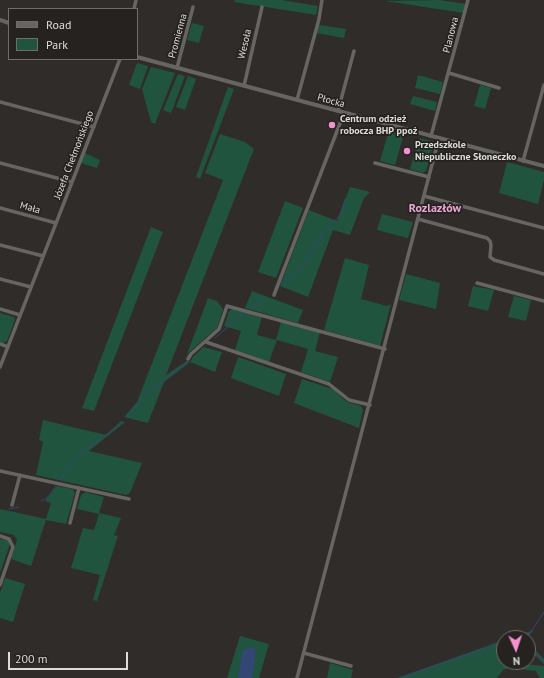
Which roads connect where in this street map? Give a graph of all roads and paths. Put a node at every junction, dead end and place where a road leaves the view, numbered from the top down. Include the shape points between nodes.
1 (322, 0) edge
2 (468, 0) edge
3 (193, 7) dead end
4 (262, 7) dead end
5 (354, 51) dead end
6 (138, 57) edge
7 (120, 60) edge
8 (177, 68) junction
9 (449, 73) junction
10 (544, 85) edge
11 (244, 86) junction
12 (499, 88) dead end
13 (297, 100) junction
14 (0, 102) edge
15 (338, 111) junction
16 (344, 113) junction
17 (94, 126) junction
18 (431, 136) junction
19 (439, 138) junction
20 (523, 161) junction
21 (0, 163) edge
22 (375, 163) dead end
23 (544, 166) edge
24 (429, 177) junction
25 (72, 182) junction
26 (424, 196) junction
27 (0, 208) edge
28 (418, 219) junction
29 (56, 223) junction
30 (544, 228) edge
31 (0, 245) edge
32 (43, 256) junction
33 (544, 274) edge
34 (0, 279) edge
35 (477, 283) dead end
36 (31, 287) junction
37 (274, 295) dead end
38 (544, 301) edge
39 (0, 309) edge
40 (20, 314) junction
41 (206, 342) junction
42 (0, 344) edge
43 (8, 347) junction
44 (385, 349) junction
45 (188, 359) dead end
46 (0, 367) edge
47 (370, 405) junction
48 (0, 471) edge
49 (20, 475) junction
50 (79, 488) junction
51 (129, 499) dead end
52 (12, 505) dead end
53 (70, 523) dead end
54 (0, 536) edge
55 (0, 585) edge
56 (304, 653) junction
57 (351, 666) dead end
58 (297, 678) edge

1 - 13 street
2 - 9 street, Planowa
3 - 8 street, Promienna
4 - 11 street, Wesoła
5 - 15 street
6 - 8 street, Płocka
7 - 17 street, Józefa Chełmońskiego
8 - 11 street, Płocka
9 - 12 street
9 - 18 street, Planowa
10 - 20 street
11 - 13 street, Płocka
13 - 15 street, Płocka
14 - 17 street
15 - 16 street, Płocka
16 - 18 street, Płocka
16 - 37 street
17 - 25 street, Józefa Chełmońskiego
18 - 19 street, Płocka
19 - 20 street, Płocka
19 - 24 street
20 - 23 street, Płocka
21 - 25 street
22 - 24 street
24 - 26 street
25 - 29 street, Józefa Chełmońskiego
26 - 28 street
26 - 30 street
27 - 29 street, Mała
28 - 33 street via 487,238 492,245 490,257 494,260
28 - 44 street
29 - 32 street, Józefa Chełmońskiego
31 - 32 street
32 - 36 street, Józefa Chełmońskiego
34 - 36 street
35 - 38 street
36 - 40 street, Józefa Chełmońskiego
39 - 40 street
40 - 43 street, Józefa Chełmońskiego
41 - 44 street via 219,329 226,307 230,306
41 - 45 street
41 - 47 street via 329,384 350,400
42 - 43 street
43 - 46 street, Józefa Chełmońskiego
44 - 47 street
47 - 56 street
48 - 49 street
49 - 50 street
49 - 52 street
50 - 51 street
50 - 53 street
54 - 55 street via 9,539 13,547
56 - 57 street
56 - 58 street

